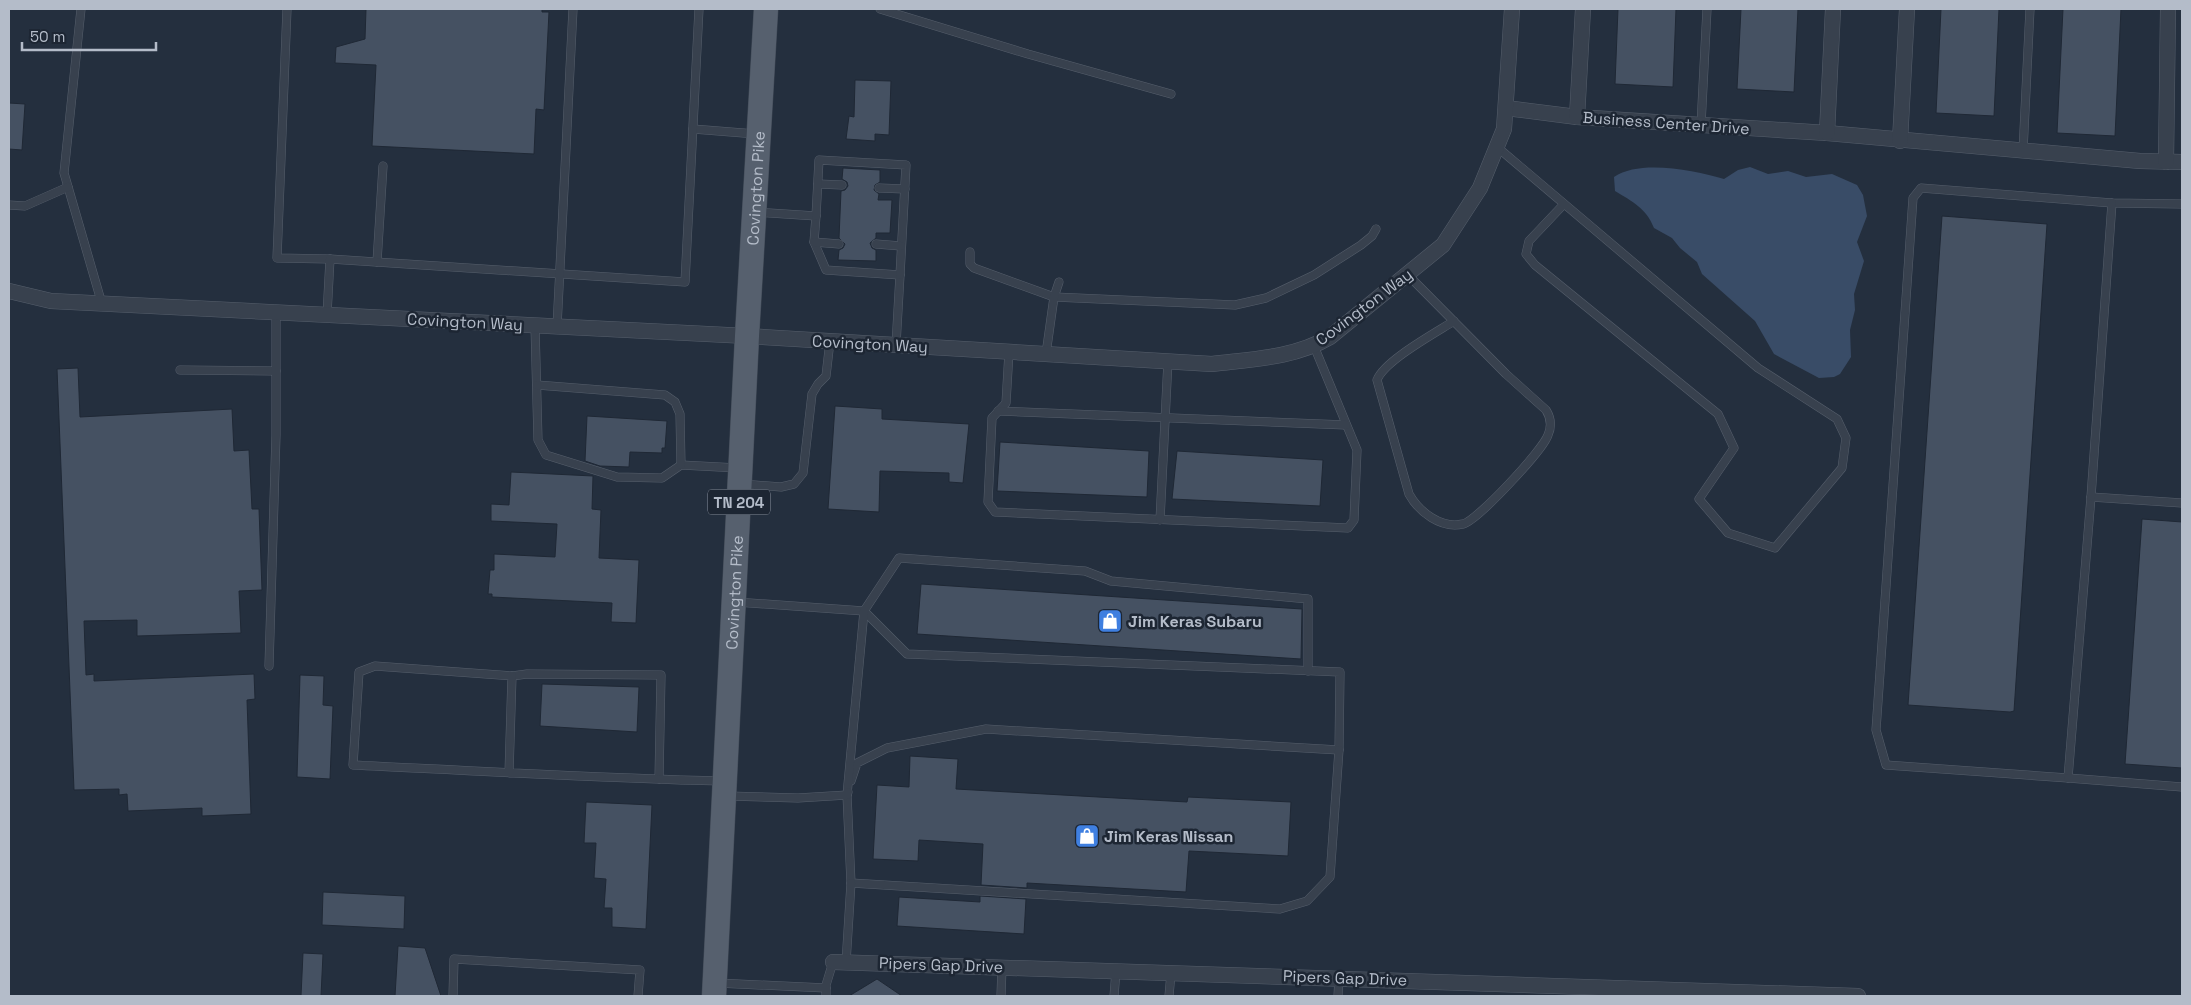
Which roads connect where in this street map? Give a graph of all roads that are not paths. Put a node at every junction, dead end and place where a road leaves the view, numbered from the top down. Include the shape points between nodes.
1 (81, 9) edge
2 (287, 9) edge
3 (573, 9) edge
4 (699, 9) edge
5 (766, 9) edge
6 (880, 9) edge
7 (1512, 9) edge
8 (1583, 9) edge
9 (1707, 9) edge
10 (1834, 9) edge
11 (1907, 9) edge
12 (2030, 9) edge
13 (2168, 9) edge
14 (1171, 94) dead end
15 (1506, 108) junction
16 (1577, 117) junction
17 (1701, 125) junction
18 (693, 130) junction
19 (1827, 133) junction
20 (759, 134) junction
21 (1900, 141) junction
22 (1497, 147) junction
23 (2023, 151) junction
24 (2166, 162) junction
25 (2182, 162) edge
26 (383, 166) dead end
27 (818, 184) junction
28 (842, 185) dead end
29 (68, 187) junction
30 (879, 188) dead end
31 (904, 189) junction
32 (1564, 204) junction
33 (2112, 204) junction
34 (2182, 204) edge
35 (9, 206) edge
36 (754, 212) junction
37 (816, 216) junction
38 (1376, 229) dead end
39 (814, 242) junction
40 (839, 244) dead end
41 (876, 244) dead end
42 (901, 246) junction
43 (970, 252) dead end
44 (330, 259) junction
45 (377, 262) junction
46 (559, 274) junction
47 (1407, 274) junction
48 (900, 275) junction
49 (1059, 282) dead end
50 (9, 290) edge
51 (1054, 297) junction
52 (102, 304) junction
53 (276, 312) junction
54 (327, 315) junction
55 (1454, 321) junction
56 (535, 326) junction
57 (556, 327) junction
58 (747, 336) junction
59 (830, 341) junction
60 (896, 346) junction
61 (1314, 346) junction
62 (1009, 352) junction
63 (1046, 354) junction
64 (1168, 361) junction
65 (180, 370) dead end
66 (276, 371) junction
67 (537, 385) junction
68 (998, 411) junction
69 (1165, 418) junction
70 (1346, 425) junction
71 (681, 465) junction
72 (740, 476) junction
73 (2091, 497) junction
74 (2182, 503) edge
75 (1160, 520) junction
76 (734, 602) junction
77 (864, 611) junction
78 (269, 666) dead end
79 (1308, 671) junction
80 (512, 676) junction
81 (1339, 750) junction
82 (509, 773) junction
83 (2068, 778) junction
84 (659, 779) junction
85 (2182, 786) edge
86 (725, 788) junction
87 (847, 795) junction
88 (851, 883) junction
89 (839, 962) junction
90 (1002, 967) junction
91 (1116, 971) junction
92 (1171, 973) junction
93 (1339, 978) junction
94 (714, 989) edge
95 (826, 992) edge
96 (453, 996) edge
97 (638, 996) edge
98 (1001, 996) edge
99 (1114, 996) edge
100 (1169, 996) edge
101 (1338, 996) edge
102 (1858, 996) edge

1 - 29 lane via 64,173
2 - 44 lane via 277,258
3 - 46 lane
4 - 18 lane
5 - 20 main road, Covington Pike / TN 204
6 - 14 lane
7 - 15 street, Covington Way
8 - 16 street
9 - 17 lane
10 - 19 street
11 - 21 street
12 - 23 lane
13 - 24 street
15 - 16 street, Business Center Drive
15 - 22 street, Covington Way via 1504,129
16 - 17 street, Business Center Drive
17 - 19 street, Business Center Drive
18 - 20 lane
18 - 46 lane via 685,282
19 - 21 street, Business Center Drive
20 - 36 main road, Covington Pike / TN 204
21 - 23 street, Business Center Drive
22 - 32 lane
22 - 47 street, Covington Way via 1480,188 1443,245
23 - 24 street, Business Center Drive
24 - 25 street, Business Center Drive
26 - 45 lane
27 - 28 lane
27 - 31 lane via 819,160 906,165
27 - 37 lane
29 - 35 lane via 26,206
29 - 52 lane
30 - 31 lane
31 - 42 lane
32 - 32 lane via 1758,368 1837,419 1846,438 1842,468 1775,548 1728,533 1700,499 1734,448 1718,414 1535,265 1526,254 1529,240
33 - 34 lane
33 - 73 lane
33 - 83 lane via 1921,188 1913,198 1876,730 1886,765
36 - 37 lane
36 - 58 main road, Covington Pike / TN 204
37 - 39 lane
38 - 51 lane via 1361,245 1314,275 1266,298 1235,305
39 - 40 lane
39 - 48 lane via 826,270
41 - 42 lane
42 - 48 lane
43 - 51 lane via 970,264 974,268
44 - 45 lane
44 - 54 lane
45 - 46 lane
46 - 57 lane
47 - 55 lane
47 - 61 street, Covington Way via 1330,337
48 - 60 lane
49 - 51 lane
50 - 52 street, Covington Way via 51,301
51 - 63 lane
52 - 53 street, Covington Way
53 - 54 street, Covington Way
53 - 66 lane
54 - 56 street, Covington Way
55 - 55 lane via 1546,410 1551,426 1546,442 1516,476 1469,522 1456,524 1440,522 1416,507 1409,494 1377,380 1390,364
56 - 57 street, Covington Way
56 - 67 lane
57 - 58 street, Covington Way
58 - 59 street, Covington Way
58 - 72 main road, Covington Pike / TN 204
59 - 60 street, Covington Way
59 - 72 lane via 826,376 812,394 803,474 794,484 781,487
60 - 62 street, Covington Way
61 - 64 street, Covington Way via 1278,356 1212,364
61 - 70 lane
62 - 63 street, Covington Way
62 - 68 lane via 1006,403
63 - 64 street, Covington Way
64 - 69 lane
65 - 66 lane
66 - 78 lane
67 - 71 lane via 665,395 675,402 680,414
67 - 71 lane via 538,440 546,455 617,477 662,478
68 - 69 lane
68 - 75 lane via 992,418 988,502 995,512
69 - 70 lane
69 - 75 lane
70 - 75 lane via 1357,450 1354,520 1348,528
71 - 72 lane
72 - 76 main road, Covington Pike / TN 204
73 - 74 lane
73 - 83 lane
76 - 77 lane
76 - 86 main road, Covington Pike / TN 204
77 - 79 lane via 907,654
77 - 79 lane via 899,558 1085,571 1111,581 1308,599
77 - 87 lane
79 - 81 lane via 1340,672
80 - 82 lane
80 - 82 lane via 375,666 359,672 353,765
80 - 84 lane via 661,675
81 - 87 lane via 986,729 887,748 857,763
81 - 88 lane via 1330,877 1307,901 1280,909
82 - 84 lane
83 - 85 lane
84 - 86 lane
86 - 87 lane via 798,798
86 - 94 main road, Covington Pike / TN 204
87 - 88 lane
88 - 89 lane
89 - 90 street, Pipers Gap Drive
89 - 95 lane
90 - 91 street, Pipers Gap Drive
90 - 98 lane
91 - 92 street, Pipers Gap Drive
91 - 99 lane
92 - 93 street, Pipers Gap Drive
92 - 100 lane
93 - 101 lane
93 - 102 street, Pipers Gap Drive
94 - 95 lane
96 - 97 lane via 454,959 640,970

